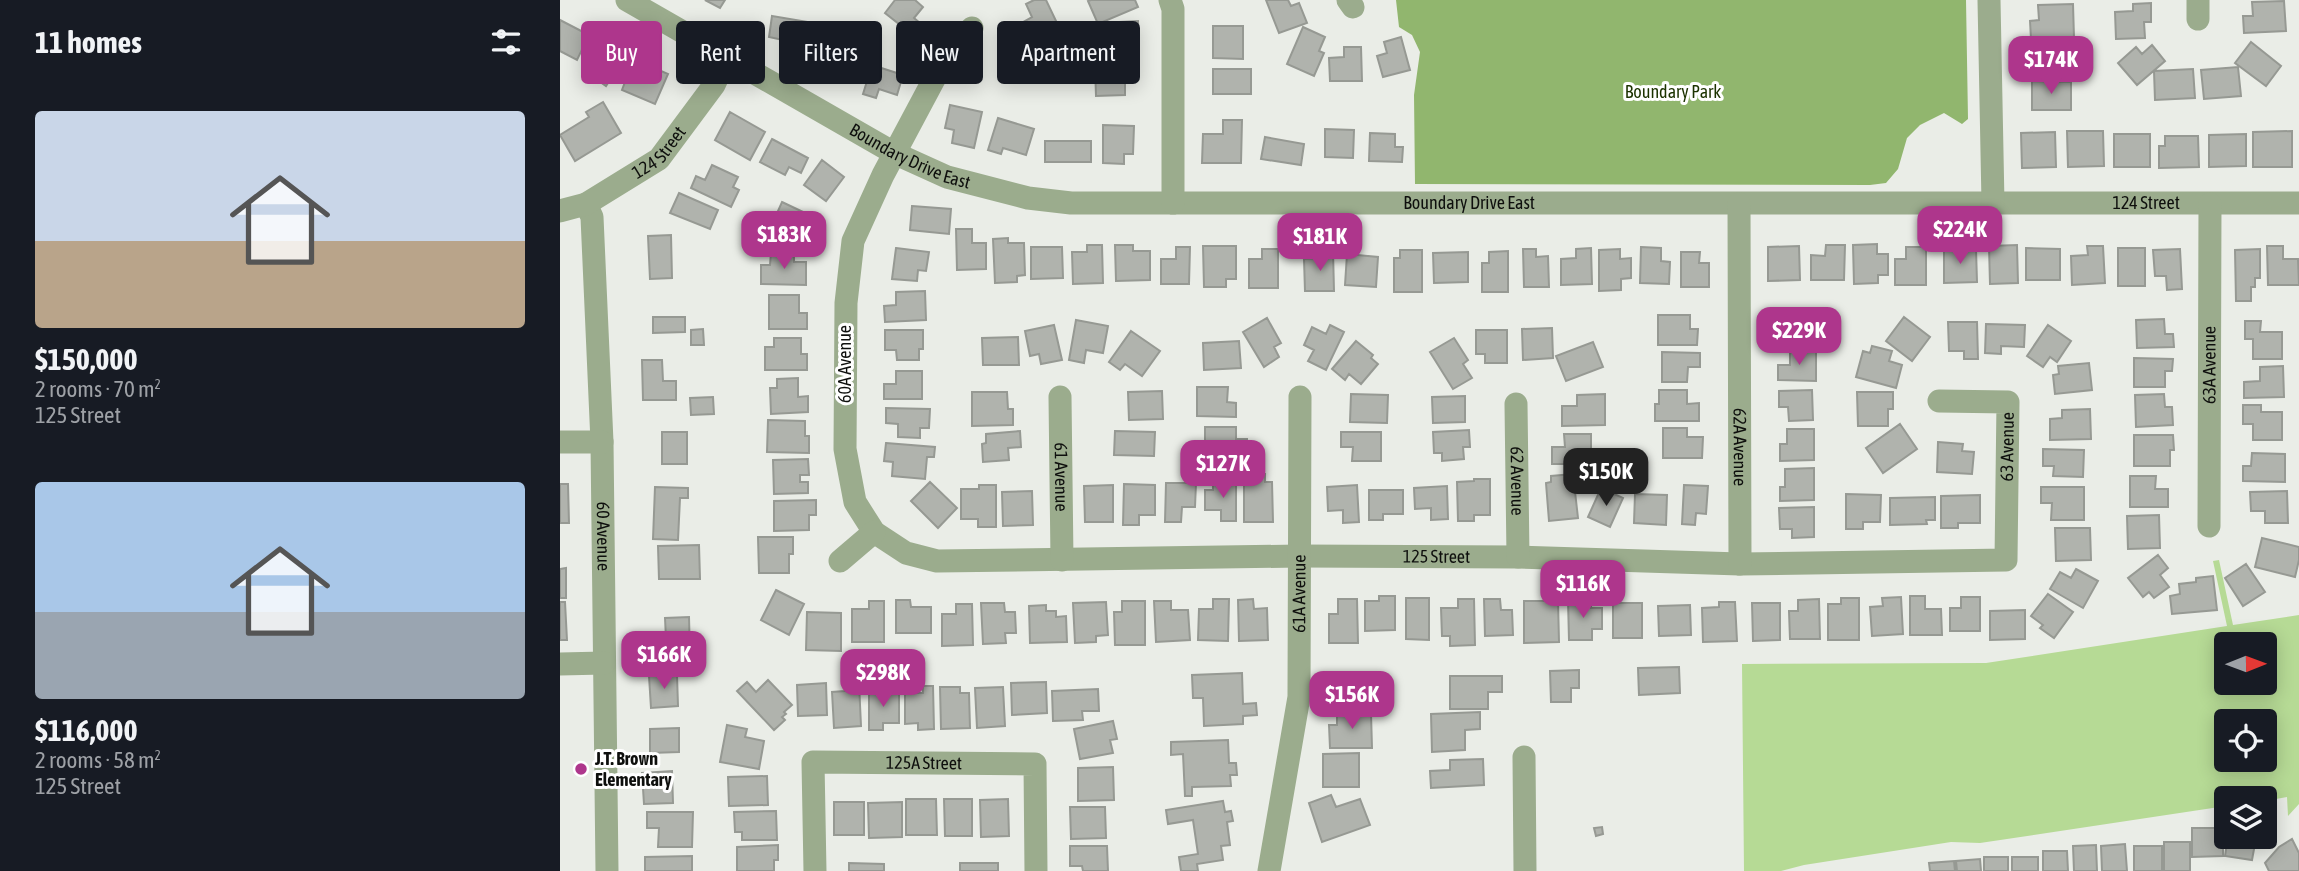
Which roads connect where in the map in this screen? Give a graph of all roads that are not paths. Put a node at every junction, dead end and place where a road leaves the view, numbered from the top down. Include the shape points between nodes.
1 (627, 0) edge
2 (1170, 0) edge
3 (1989, 0) edge
4 (676, 28) edge
5 (765, 79) edge
6 (714, 84) edge
7 (931, 84) edge
8 (894, 153) junction
9 (1173, 203) junction
10 (586, 204) junction
11 (1739, 204) junction
12 (1993, 204) junction
13 (2210, 204) junction
14 (2299, 204) edge
15 (560, 211) edge
16 (1060, 397) dead end
17 (1300, 397) dead end
18 (1939, 401) dead end
19 (1516, 404) dead end
20 (560, 442) edge
21 (601, 442) junction
22 (2209, 526) dead end
23 (874, 532) junction
24 (1299, 556) junction
25 (1518, 557) junction
26 (1062, 560) junction
27 (2006, 560) joint
28 (840, 561) dead end
29 (1740, 564) junction
30 (604, 663) junction
31 (560, 664) edge
32 (1524, 757) dead end
33 (607, 871) edge
34 (815, 871) edge
35 (1036, 871) edge
36 (1269, 871) edge
37 (1525, 871) edge

1 - 4 street, Boundary Drive East
2 - 9 street
3 - 12 street
5 - 8 street, Boundary Drive East
6 - 10 street, 124 Street via 659,159
7 - 8 street, 60A Avenue
8 - 9 street, Boundary Drive East via 947,177 1028,198 1071,203
8 - 23 street, 60A Avenue via 853,242 846,303 845,449 855,502
9 - 11 street, Boundary Drive East
10 - 15 street, 124 Street
10 - 21 street, 60 Avenue via 592,217
11 - 12 street, Boundary Drive East
11 - 29 street, 62A Avenue
12 - 13 street, 124 Street
13 - 14 street, 124 Street
13 - 22 street, 63A Avenue
16 - 26 street, 61 Avenue
17 - 24 street, 61A Avenue
18 - 27 street, 63 Avenue via 2008,402
19 - 25 street, 62 Avenue
20 - 21 street
21 - 30 street, 60 Avenue
23 - 26 street, 125 Street via 906,553 937,561
23 - 28 street
24 - 25 street, 125 Street
24 - 26 street, 125 Street
24 - 36 street, 61A Avenue via 1299,697
25 - 29 street, 125 Street
27 - 29 street, 125 Street
30 - 31 street
30 - 33 street, 60 Avenue
32 - 37 street
34 - 35 street, 125A Street via 813,762 1035,764

